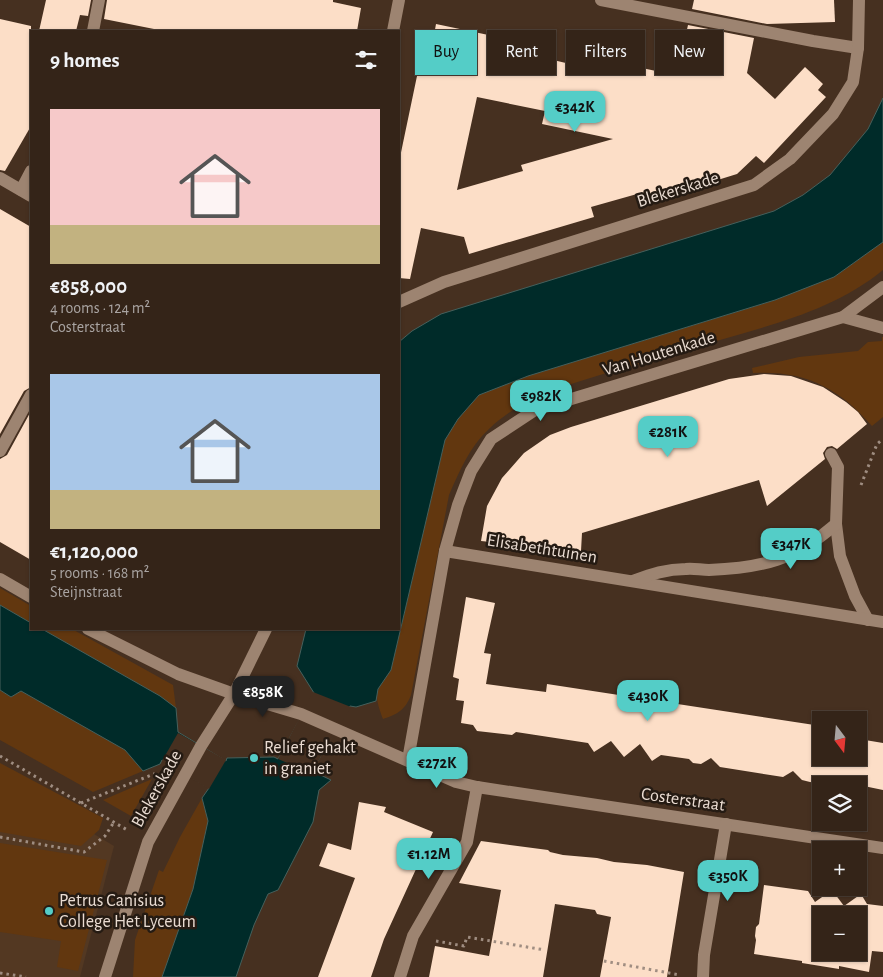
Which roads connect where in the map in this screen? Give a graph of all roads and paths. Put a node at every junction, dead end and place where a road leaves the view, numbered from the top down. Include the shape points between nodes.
1 (99, 0) edge
2 (399, 0) edge
3 (601, 0) edge
4 (859, 0) edge
5 (93, 30) edge
6 (393, 30) edge
7 (858, 48) junction
8 (30, 175) edge
9 (0, 178) edge
10 (26, 193) edge
11 (883, 287) edge
12 (400, 302) edge
13 (843, 317) junction
14 (883, 328) edge
15 (30, 397) edge
16 (0, 451) edge
17 (830, 454) dead end
18 (836, 524) junction
19 (445, 551) junction
20 (0, 579) edge
21 (633, 581) junction
22 (30, 596) edge
23 (868, 620) junction
24 (883, 622) edge
25 (90, 630) edge
26 (266, 630) edge
27 (234, 694) junction
28 (0, 756) edge
29 (408, 760) junction
30 (477, 788) junction
31 (177, 789) junction
32 (81, 803) junction
33 (114, 822) junction
34 (726, 824) junction
35 (0, 837) edge
36 (148, 842) junction
37 (883, 848) edge
38 (413, 936) junction
39 (545, 950) dead end
40 (604, 961) dead end
41 (0, 973) edge
42 (686, 976) edge
43 (26, 977) edge
44 (105, 977) edge
45 (400, 977) edge
46 (703, 977) edge

1 - 5 street
2 - 6 street
3 - 7 street
4 - 7 street, Blekerskade
7 - 12 street, Blekerskade via 853,82 833,114 790,159 754,185 444,282
8 - 10 street
9 - 10 street
11 - 13 street, Van Houtenkade
13 - 14 street
13 - 19 street, Van Houtenkade via 535,410 491,439 471,471
15 - 16 street
17 - 18 street via 838,467
18 - 21 street via 790,556 768,563 707,570 658,571
18 - 23 street via 840,556
19 - 21 street, Elisabethtuinen
19 - 29 street, Van Houtenkade
20 - 22 street
21 - 23 street, Elisabethtuinen
23 - 24 street, Elisabethtuinen
25 - 27 street via 178,674
26 - 27 street, Blekerskade
27 - 29 street via 301,714
27 - 31 street, Blekerskade
28 - 32 path
29 - 30 street
30 - 34 street, Costerstraat
30 - 38 street via 467,842
31 - 32 path via 154,774
31 - 36 street, Blekerskade
32 - 33 path
33 - 35 path via 105,836 84,852
33 - 36 path
34 - 37 street, Costerstraat
34 - 46 street
36 - 44 street, Blekerskade
38 - 39 path via 464,946 467,937
38 - 45 street
40 - 42 path
41 - 43 path

